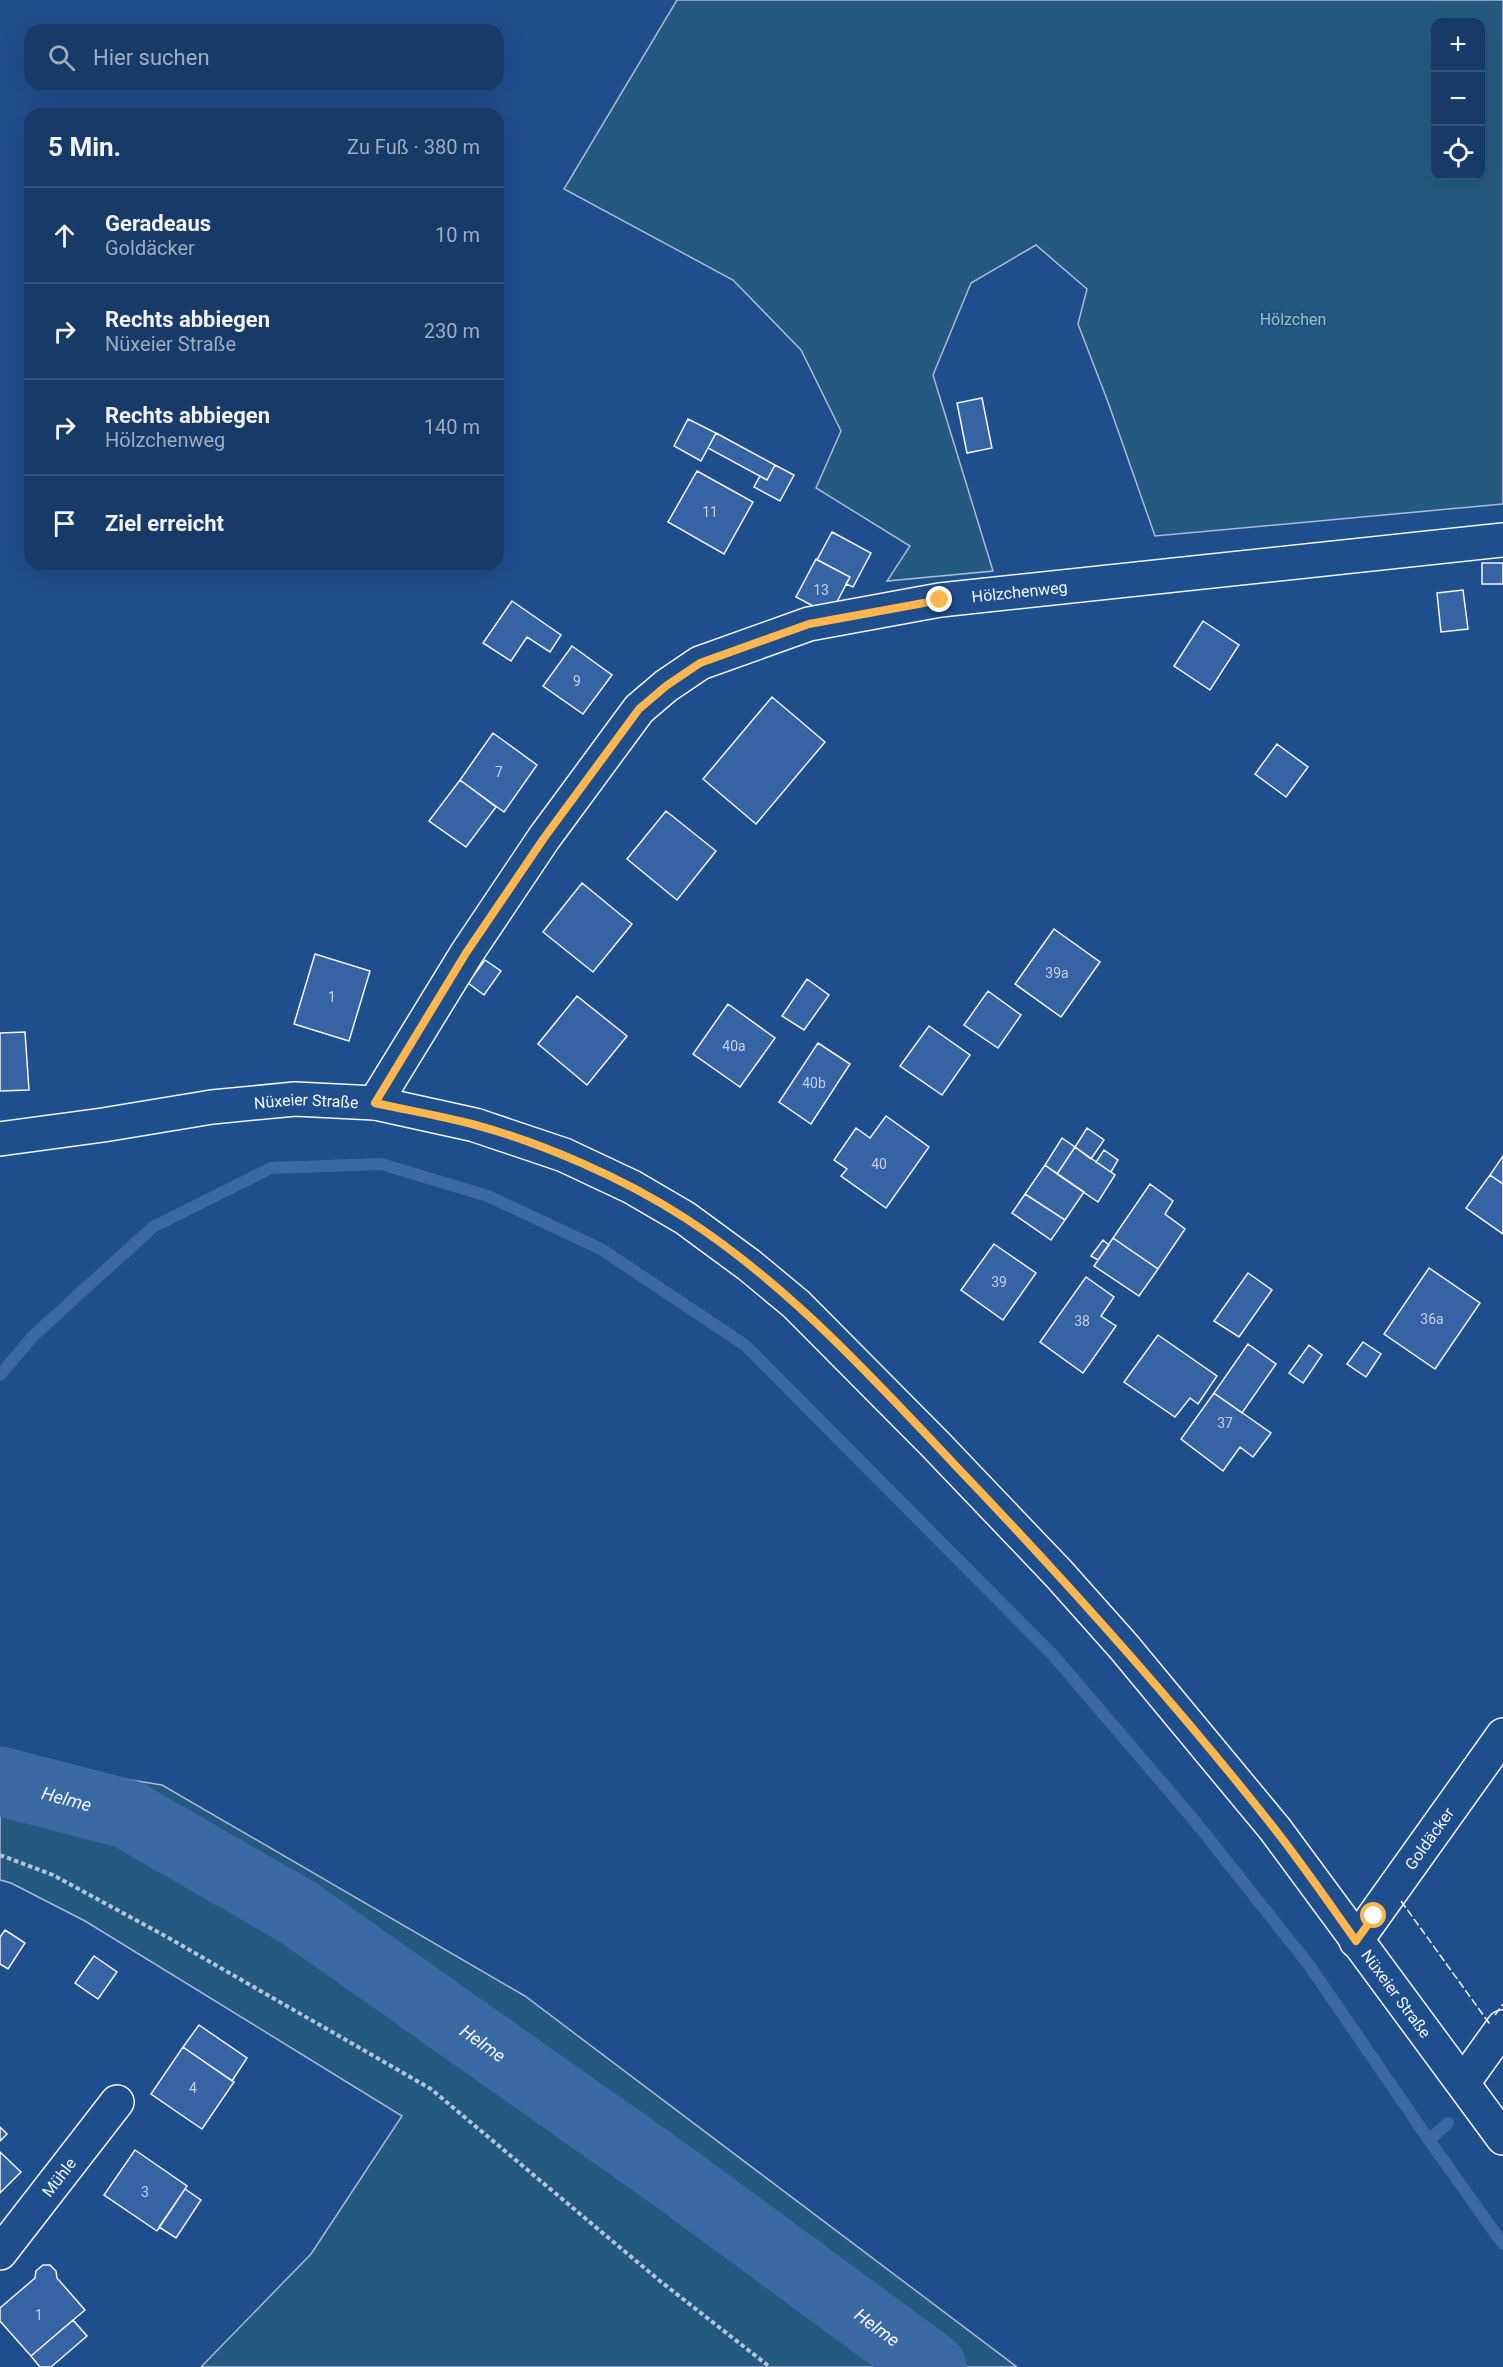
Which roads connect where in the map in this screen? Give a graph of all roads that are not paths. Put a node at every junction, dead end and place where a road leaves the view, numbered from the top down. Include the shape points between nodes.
1 (1503, 540) edge
2 (375, 1103) junction
3 (0, 1139) edge
4 (1503, 1736) edge
5 (1356, 1941) junction
6 (1503, 2027) edge
7 (1463, 2084) junction
8 (117, 2102) dead end
9 (1503, 2138) edge
10 (0, 2253) edge

1 - 2 street, Hölzchenweg via 940,600 809,624 700,663 639,709 466,953
2 - 3 street, Nüxeier Straße via 295,1099
2 - 5 street, Nüxeier Straße via 474,1125 564,1155 685,1218 796,1304 959,1468 1124,1647 1275,1829
4 - 5 street, Goldäcker
5 - 7 street, Nüxeier Straße
6 - 7 street
7 - 9 street, Nüxeier Straße
8 - 10 street, Mühle

